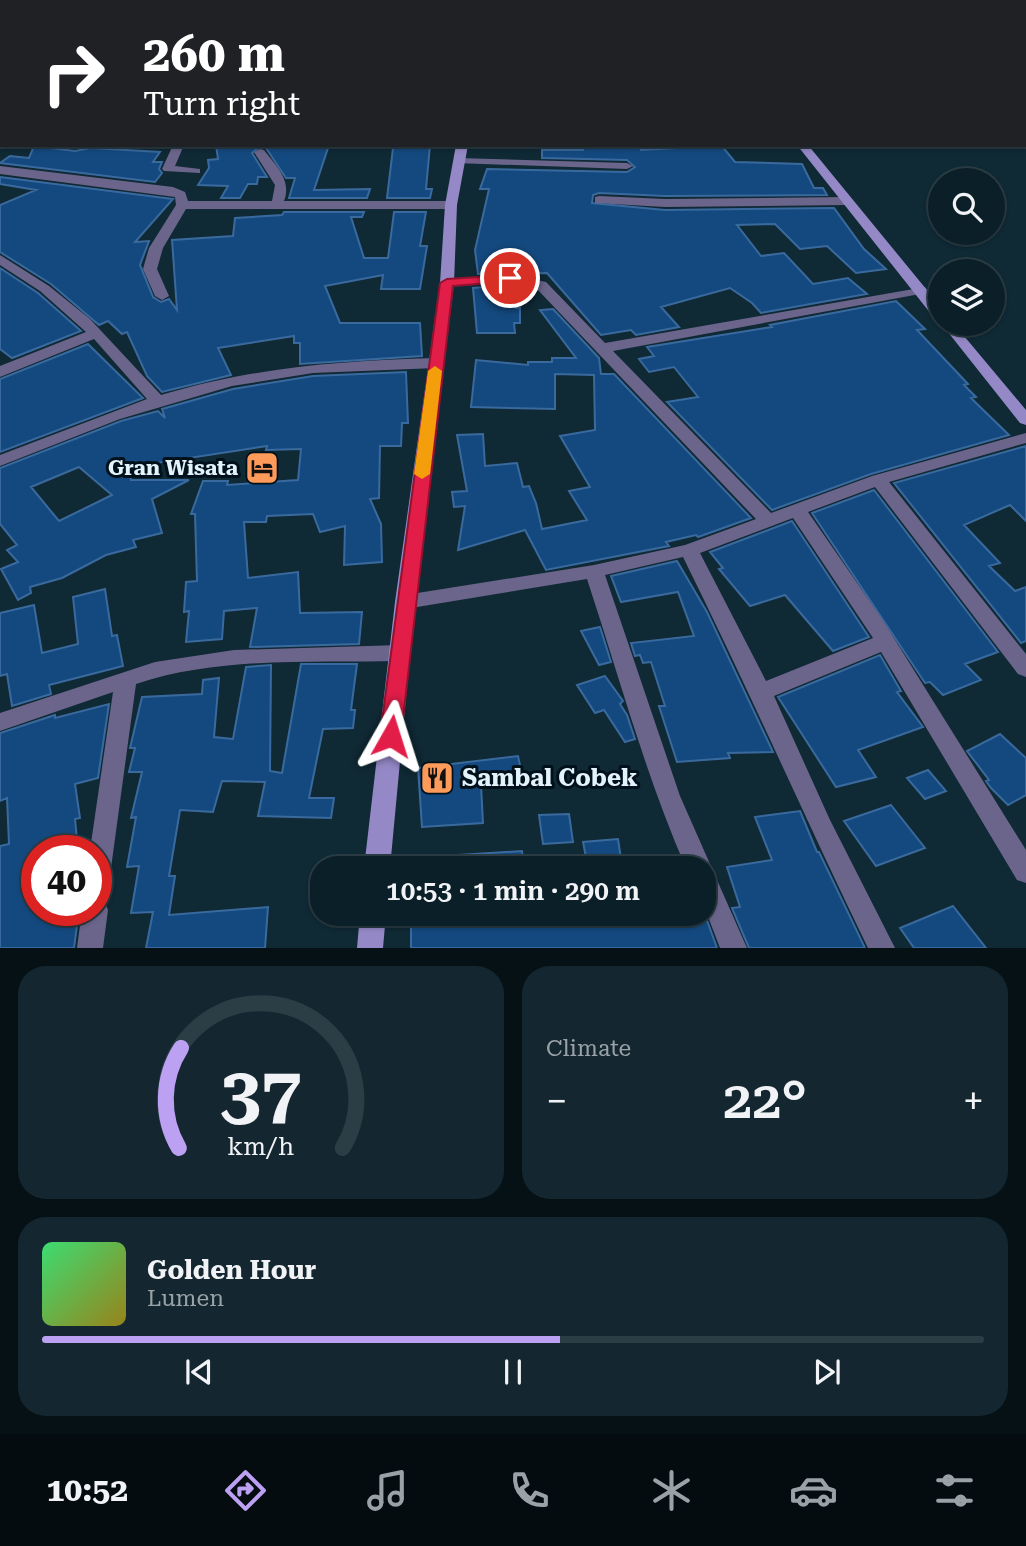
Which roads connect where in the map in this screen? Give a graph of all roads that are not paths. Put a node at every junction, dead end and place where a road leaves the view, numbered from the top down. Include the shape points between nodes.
1 (178, 147) edge
2 (804, 147) edge
3 (260, 152) dead end
4 (460, 153) edge
5 (627, 166) dead end
6 (0, 170) edge
7 (181, 199) junction
8 (599, 201) dead end
9 (848, 201) junction
10 (451, 205) junction
11 (275, 207) junction
12 (0, 259) edge
13 (447, 283) junction
14 (920, 290) junction
15 (162, 296) dead end
16 (928, 300) edge
17 (96, 333) junction
18 (956, 336) edge
19 (603, 348) junction
20 (436, 363) junction
21 (0, 372) edge
22 (157, 401) junction
23 (1026, 420) edge
24 (1026, 438) edge
25 (0, 461) edge
26 (878, 480) junction
27 (799, 511) junction
28 (769, 522) junction
29 (689, 550) junction
30 (594, 571) junction
31 (405, 602) junction
32 (885, 642) junction
33 (400, 653) junction
34 (1026, 669) edge
35 (125, 679) junction
36 (761, 692) junction
37 (0, 722) edge
38 (104, 835) edge
39 (378, 856) edge
40 (693, 856) edge
41 (1026, 872) edge
42 (716, 905) edge
43 (93, 926) edge
44 (372, 926) edge
45 (90, 947) edge
46 (370, 947) edge
47 (734, 947) edge
48 (882, 947) edge

1 - 7 street via 168,169 196,171
2 - 9 street
3 - 11 street via 283,185
4 - 5 street
4 - 10 street
6 - 7 street
7 - 11 street
7 - 15 street via 150,269
8 - 9 street
9 - 14 street
10 - 11 street
10 - 13 street
12 - 17 street via 50,292
13 - 19 street via 510,278 541,285
13 - 20 street
14 - 16 street
14 - 19 street
17 - 21 street
17 - 22 street
18 - 23 street
19 - 28 street
20 - 22 street via 299,370
20 - 31 street
22 - 25 street
24 - 26 street
26 - 27 street
26 - 34 street
27 - 28 street
27 - 32 street
28 - 29 street
29 - 30 street
29 - 36 street
30 - 31 street
30 - 40 street via 654,757
31 - 33 street
32 - 36 street
32 - 41 street
33 - 35 street via 234,658
33 - 39 street
35 - 37 street
35 - 38 street
36 - 48 street
42 - 47 street
43 - 45 street
44 - 46 street

